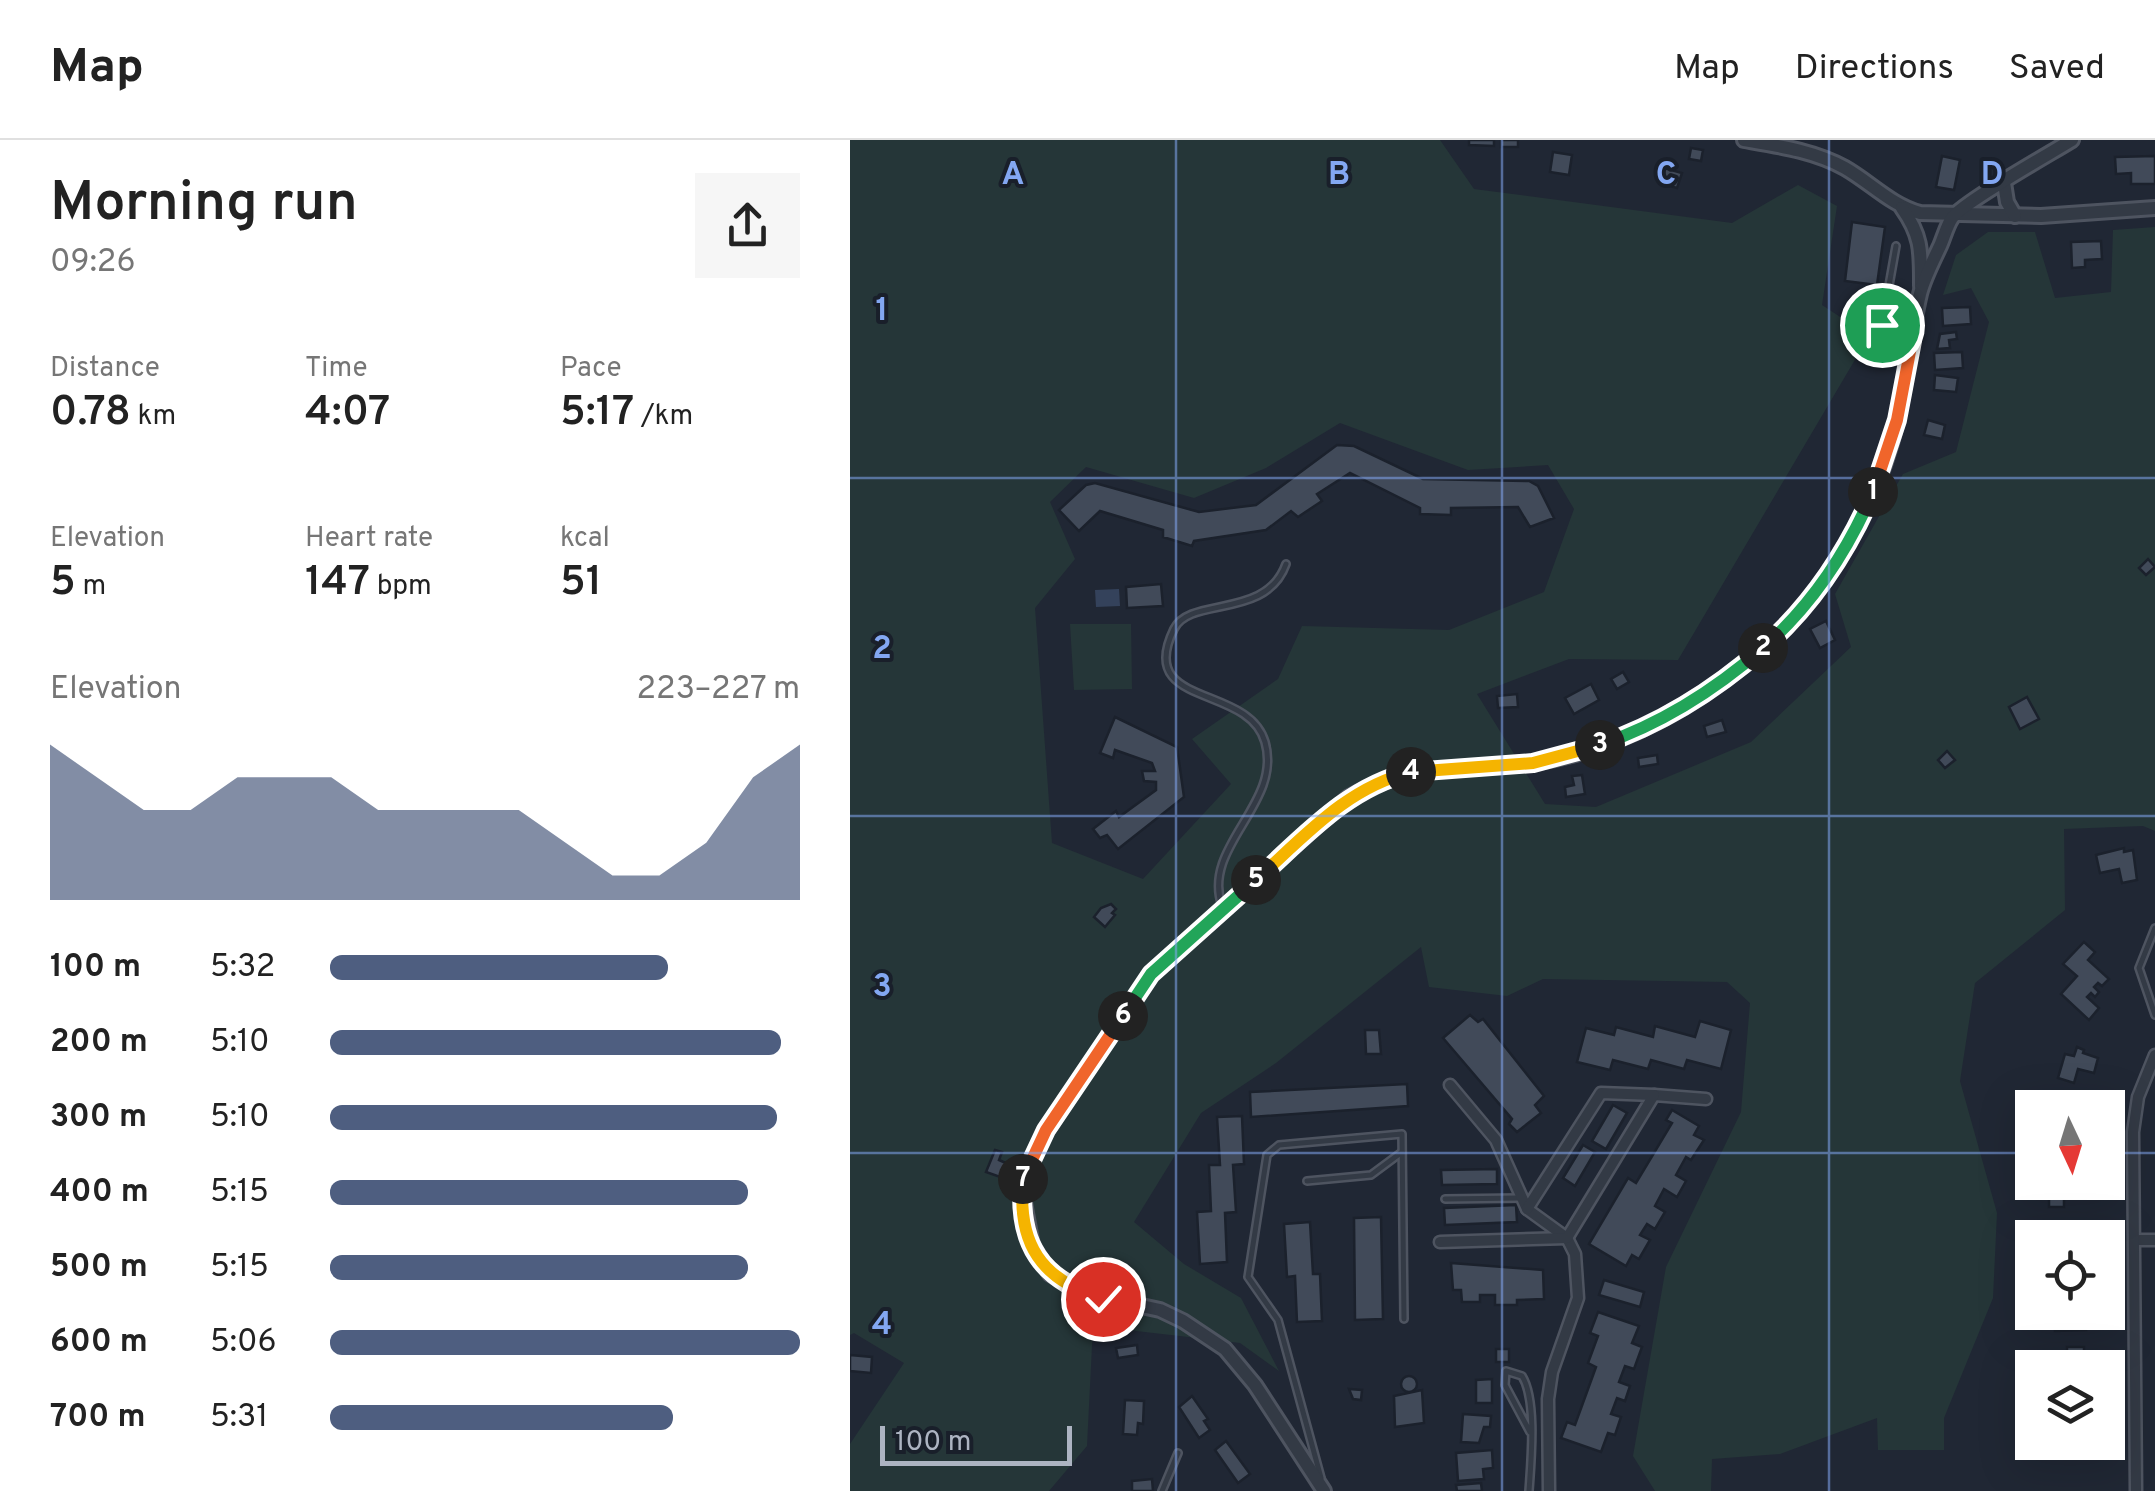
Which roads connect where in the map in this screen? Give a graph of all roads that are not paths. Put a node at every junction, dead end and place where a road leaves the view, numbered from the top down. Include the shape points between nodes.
1 (1744, 140) edge
2 (2072, 140) edge
3 (2004, 183) junction
4 (1902, 208) junction
5 (2155, 208) edge
6 (1953, 216) junction
7 (2015, 216) junction
8 (1896, 246) dead end
9 (1920, 291) junction
10 (1912, 341) junction
11 (1286, 564) dead end
12 (1223, 910) junction
13 (2155, 928) edge
14 (2155, 1016) edge
15 (2155, 1055) edge
16 (1450, 1085) dead end
17 (1654, 1095) junction
18 (1706, 1099) dead end
19 (1402, 1152) junction
20 (1307, 1181) dead end
21 (1445, 1199) dead end
22 (1524, 1203) junction
23 (1567, 1238) junction
24 (2135, 1240) junction
25 (2155, 1240) edge
26 (1440, 1242) dead end
27 (1404, 1318) dead end
28 (1530, 1432) junction
29 (1178, 1453) dead end
30 (1530, 1474) junction
31 (1548, 1474) junction
32 (1162, 1491) edge
33 (1324, 1491) edge
34 (1529, 1491) edge
35 (1548, 1491) edge
36 (2136, 1491) edge

1 - 4 street via 1832,162
2 - 3 street
3 - 6 street
3 - 7 street
4 - 6 street
4 - 9 street via 1921,248
5 - 7 street
6 - 7 street
6 - 9 street
8 - 10 lane via 1882,325
9 - 10 street
10 - 12 street via 1897,420 1856,529 1817,589 1742,666 1668,716 1585,750 1376,782 1349,797
11 - 12 lane via 1270,590 1186,616 1170,637 1167,656 1177,684 1232,705 1265,742 1262,789 1217,877
12 - 33 street via 1151,974 1057,1114 1023,1174 1023,1210 1050,1274 1086,1294 1160,1310 1225,1349
13 - 14 lane via 2139,968
15 - 24 street via 2134,1115
16 - 22 street via 1496,1140
17 - 18 street
17 - 22 street via 1602,1093
17 - 23 street
19 - 20 lane via 1370,1174
19 - 27 lane
19 - 33 lane via 1402,1134 1279,1145 1267,1156 1248,1277 1278,1320
21 - 22 lane
22 - 23 street
23 - 26 street
23 - 31 street via 1578,1298 1552,1372
24 - 25 street
24 - 36 street
28 - 28 lane via 1530,1388 1522,1376 1506,1371 1505,1385
28 - 30 lane
29 - 32 lane
30 - 31 lane
30 - 34 lane
31 - 35 street

